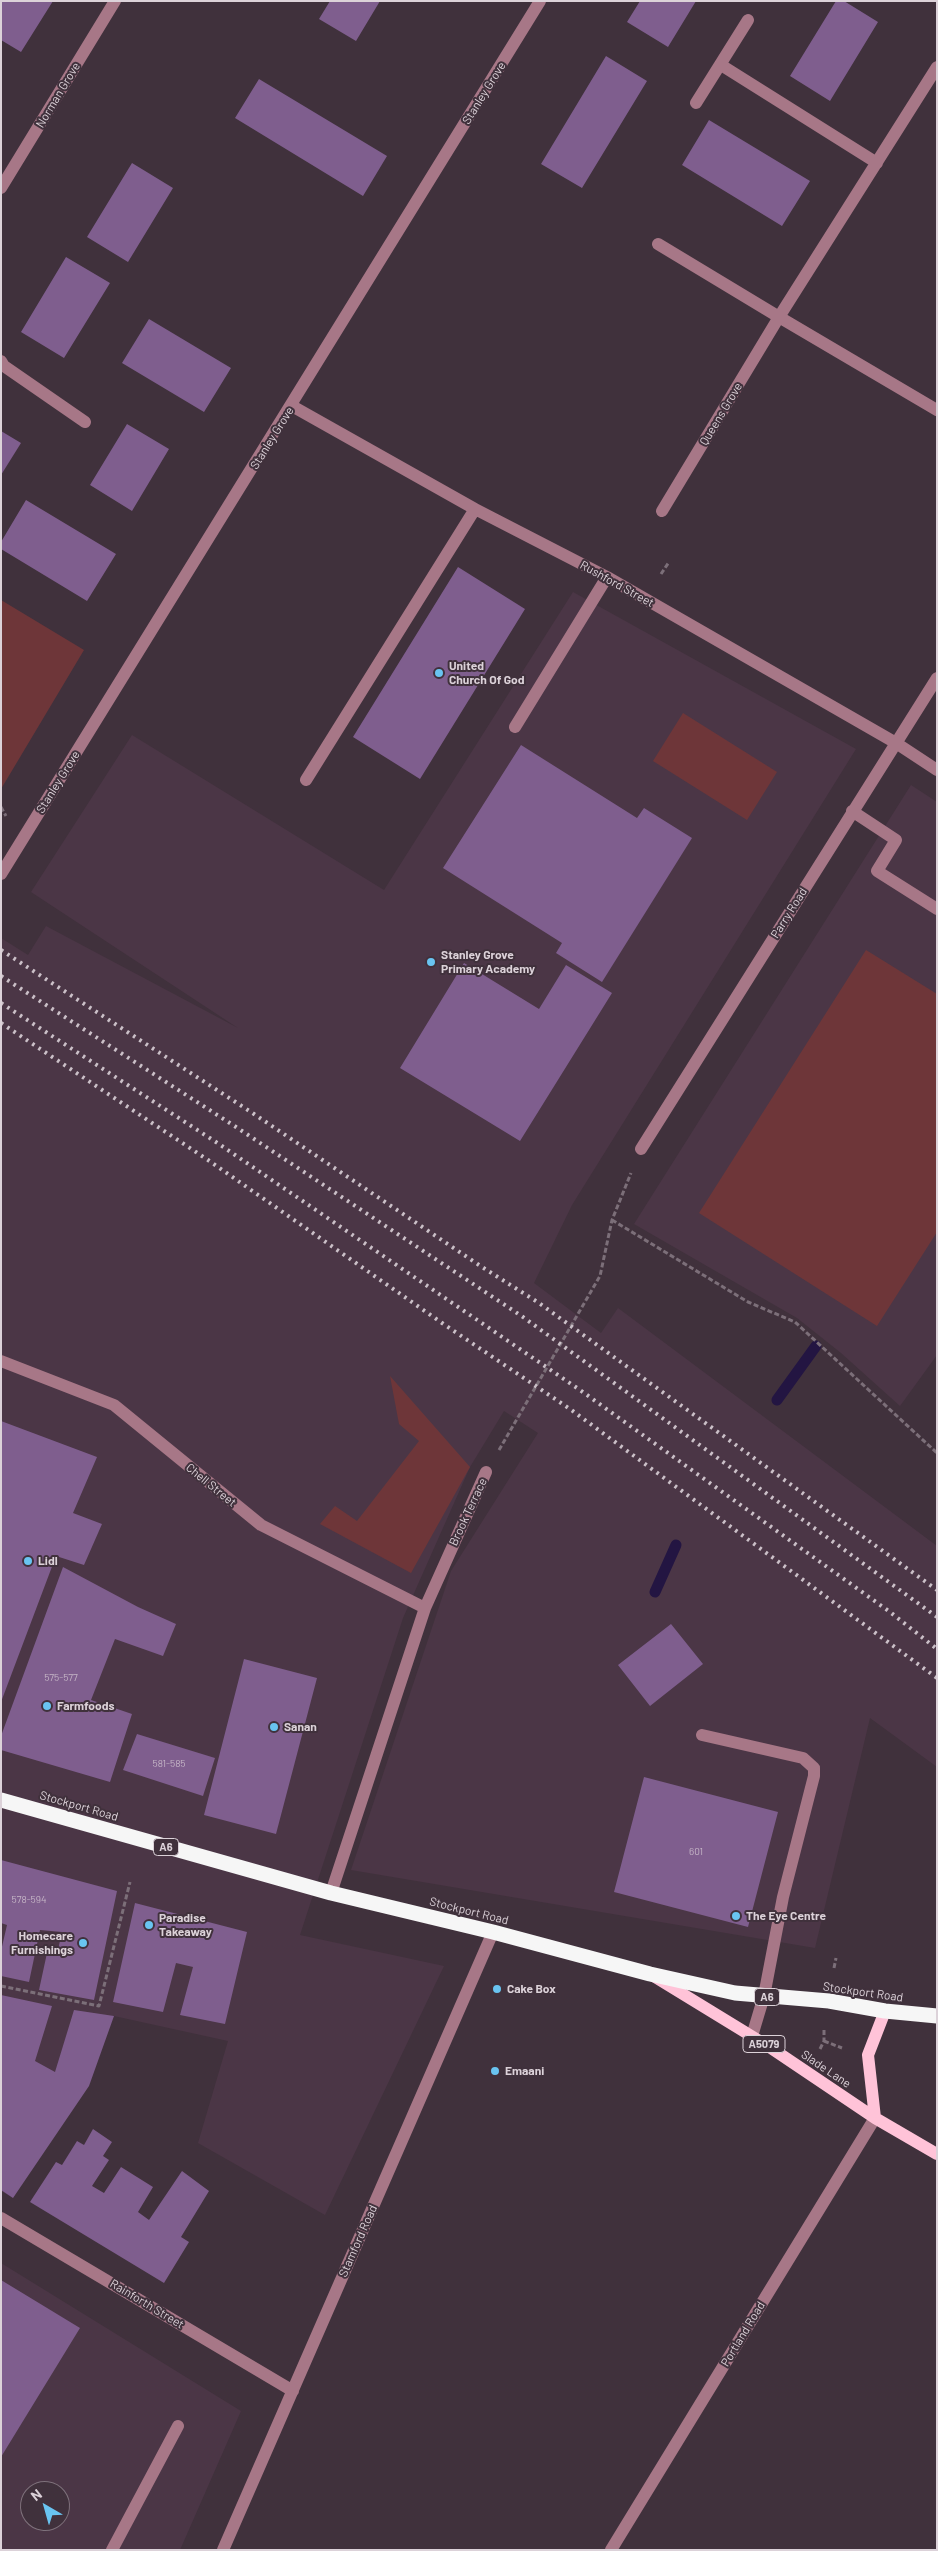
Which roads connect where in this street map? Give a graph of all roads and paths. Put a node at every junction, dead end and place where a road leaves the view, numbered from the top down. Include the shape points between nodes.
1 (114, 1) edge
2 (540, 1) edge
3 (748, 20) dead end
4 (721, 65) junction
5 (937, 67) edge
6 (696, 102) dead end
7 (877, 163) junction
8 (1, 188) edge
9 (658, 244) dead end
10 (779, 317) junction
11 (1, 361) edge
12 (292, 406) junction
13 (937, 410) edge
14 (85, 422) dead end
15 (475, 509) junction
16 (662, 511) dead end
17 (669, 562) dead end
18 (661, 574) dead end
19 (607, 577) junction
20 (937, 678) edge
21 (515, 727) dead end
22 (896, 742) junction
23 (937, 770) edge
24 (306, 780) dead end
25 (852, 812) junction
26 (1, 874) edge
27 (937, 909) edge
28 (641, 1149) joint
29 (612, 1220) junction
30 (1, 1361) edge
31 (937, 1453) edge
32 (486, 1472) joint
33 (424, 1608) junction
34 (702, 1735) dead end
35 (1, 1800) edge
36 (130, 1882) dead end
37 (331, 1893) junction
38 (493, 1932) junction
39 (836, 1958) dead end
40 (834, 1968) dead end
41 (650, 1974) junction
42 (1, 1986) edge
43 (764, 1996) junction
44 (885, 2011) junction
45 (937, 2016) edge
46 (824, 2028) dead end
47 (752, 2036) junction
48 (824, 2041) junction
49 (843, 2048) dead end
50 (818, 2052) dead end
51 (875, 2118) junction
52 (937, 2154) edge
53 (1, 2218) edge
54 (292, 2391) junction
55 (178, 2426) dead end
56 (112, 2550) edge
57 (223, 2550) edge
58 (611, 2550) edge

1 - 8 street, Norman Grove
2 - 12 street, Stanley Grove
3 - 4 street
4 - 6 street
4 - 7 street
5 - 7 street, Queens Grove
7 - 10 street, Queens Grove
9 - 10 street
10 - 13 street
10 - 16 street, Queens Grove
11 - 14 street
12 - 15 street, Rushford Street
12 - 26 street, Stanley Grove
15 - 19 street, Rushford Street
15 - 24 street
17 - 18 path
19 - 21 street
19 - 22 street, Rushford Street
20 - 22 street, Parry Road
22 - 23 street, Rushford Street
22 - 25 street, Parry Road
25 - 27 street via 896,840 877,871
25 - 28 street, Parry Road
28 - 29 path, Brook Terrace
29 - 31 path via 748,1302 795,1322
29 - 32 path, Brook Terrace via 600,1276
30 - 33 street, Chell Street via 114,1405 261,1525
32 - 33 street, Brook Terrace
33 - 37 street, Brook Terrace
34 - 43 street via 803,1758 814,1768 783,1897
35 - 37 highway, Stockport Road / A6
36 - 42 path via 99,2006
37 - 38 highway, Stockport Road / A6
38 - 41 highway, Stockport Road / A6
38 - 54 street, Stamford Road
39 - 40 path
41 - 43 highway, Stockport Road / A6 via 735,1993
41 - 47 main road, Slade Lane / A5079
43 - 44 highway, Stockport Road / A6 via 829,2001
43 - 47 street
44 - 45 highway, Stockport Road / A6
44 - 51 main road via 868,2055
46 - 48 path
47 - 51 main road, Slade Lane / A5079
48 - 49 path
48 - 50 path
51 - 52 main road, Slade Lane / A5079
51 - 58 street, Portland Road
53 - 54 street, Rainforth Street
54 - 57 street, Stamford Road
55 - 56 street

